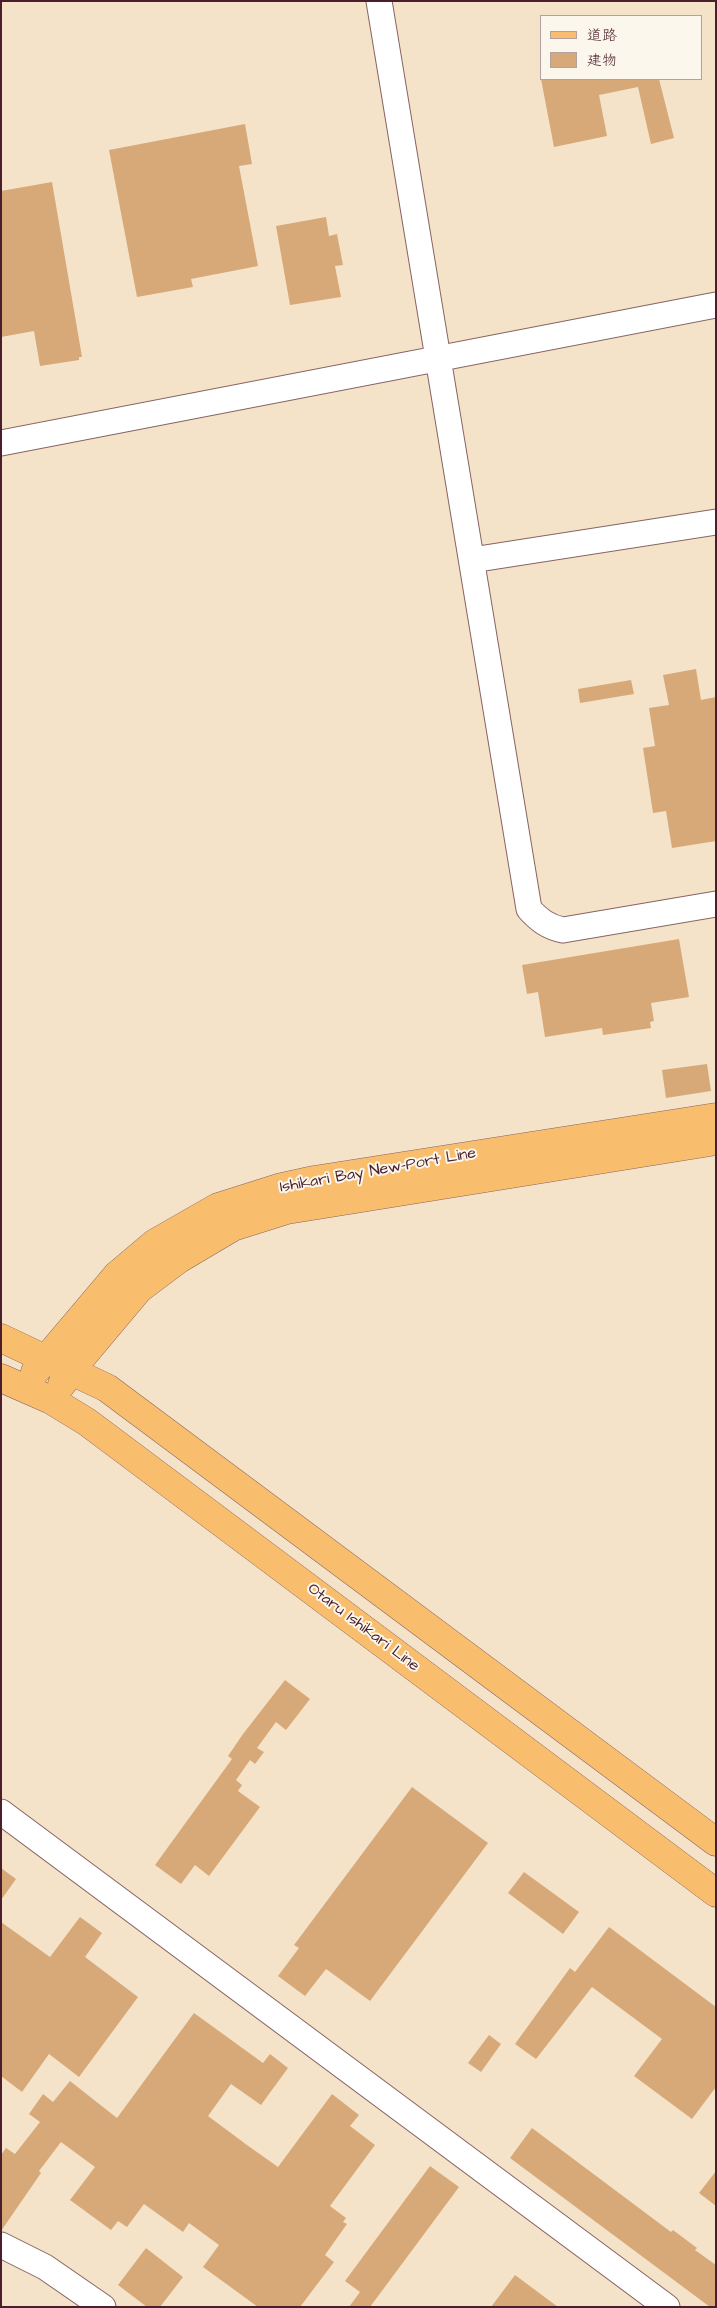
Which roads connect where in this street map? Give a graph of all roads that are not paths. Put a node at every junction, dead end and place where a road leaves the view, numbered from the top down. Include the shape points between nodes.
1 (379, 1) edge
2 (716, 305) edge
3 (438, 358) junction
4 (1, 443) edge
5 (716, 522) edge
6 (472, 560) junction
7 (716, 904) edge
8 (716, 1117) edge
9 (716, 1141) edge
10 (1, 1338) edge
11 (46, 1358) junction
12 (71, 1370) junction
13 (13, 1383) edge
14 (51, 1400) junction
15 (1, 1812) edge
16 (716, 1842) edge
17 (716, 1893) edge
18 (1, 2245) edge
19 (661, 2305) edge
20 (103, 2307) edge

1 - 3 street
2 - 3 street
3 - 4 street
3 - 6 street
5 - 6 street
6 - 7 street via 529,909 545,924 564,930
8 - 11 main road, Ishikari Bay New-Port Line via 314,1180 218,1207 156,1243 117,1275
9 - 12 main road, Ishikari Bay New-Port Line via 287,1210 233,1227 179,1259 139,1289
10 - 11 main road
11 - 12 main road
11 - 13 main road, Ishikari Bay New-Port Line
12 - 14 main road, Ishikari Bay New-Port Line
12 - 16 main road via 107,1388
13 - 14 main road, Otaru Ishikari Line
14 - 17 main road, Otaru Ishikari Line via 87,1422
15 - 19 street
18 - 20 street via 45,2268

